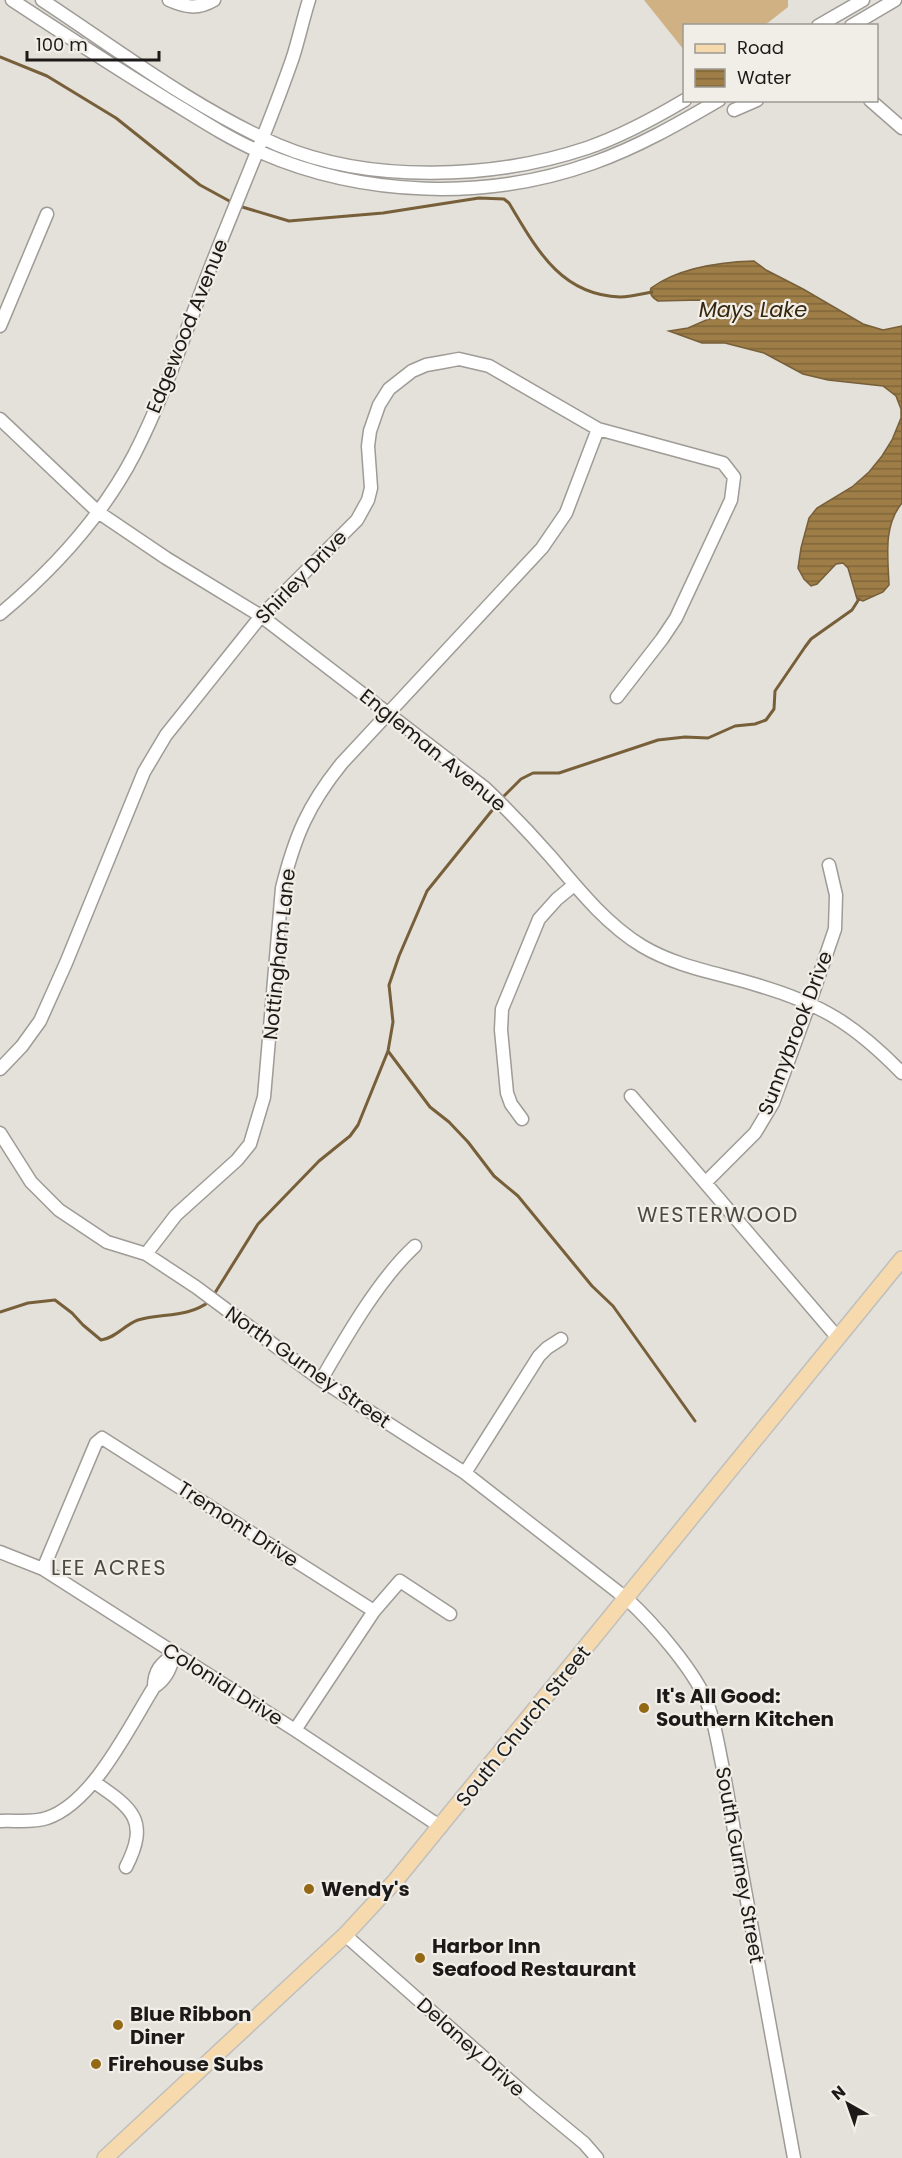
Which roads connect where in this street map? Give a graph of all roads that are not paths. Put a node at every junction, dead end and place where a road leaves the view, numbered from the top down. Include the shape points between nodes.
1 (12, 0) edge
2 (42, 0) edge
3 (169, 0) edge
4 (214, 0) edge
5 (309, 0) edge
6 (863, 0) edge
7 (895, 0) edge
8 (821, 24) edge
9 (854, 24) edge
10 (683, 101) edge
11 (716, 102) edge
12 (752, 102) edge
13 (872, 102) edge
14 (734, 110) dead end
15 (902, 128) edge
16 (262, 137) junction
17 (257, 151) junction
18 (47, 214) dead end
19 (0, 326) edge
20 (0, 419) edge
21 (598, 429) junction
22 (98, 512) junction
23 (0, 614) edge
24 (261, 616) junction
25 (616, 697) dead end
26 (388, 712) junction
27 (829, 865) dead end
28 (574, 885) junction
29 (810, 1002) junction
30 (0, 1069) edge
31 (902, 1073) edge
32 (631, 1096) dead end
33 (522, 1119) dead end
34 (0, 1132) edge
35 (706, 1182) junction
36 (415, 1246) dead end
37 (146, 1254) junction
38 (902, 1259) edge
39 (838, 1338) junction
40 (561, 1339) dead end
41 (321, 1380) junction
42 (465, 1473) junction
43 (0, 1552) edge
44 (42, 1569) junction
45 (627, 1599) junction
46 (374, 1611) junction
47 (450, 1614) dead end
48 (175, 1654) junction
49 (296, 1730) junction
50 (94, 1782) junction
51 (0, 1821) edge
52 (441, 1827) junction
53 (126, 1867) dead end
54 (345, 1935) junction
55 (105, 2158) edge
56 (597, 2158) edge
57 (794, 2158) edge

1 - 17 street via 102,60
2 - 16 street via 202,106
3 - 4 street via 187,8
5 - 16 street, Edgewood Avenue via 293,56
6 - 8 street
7 - 9 street
10 - 16 street via 636,128 586,148 476,170 367,168 310,155
11 - 17 street via 651,139 592,164 498,185 426,189 366,182 320,173
12 - 14 street
13 - 15 street
16 - 17 street, Edgewood Avenue
17 - 22 street, Edgewood Avenue via 145,431
18 - 19 street
20 - 22 street, Engleman Avenue
21 - 24 street, Shirley Drive via 489,366 459,359 412,371 389,389 373,419 368,446 371,488 357,520
21 - 25 street, Shirley Drive via 723,463 734,477 731,501 676,618
21 - 26 street, Nottingham Lane via 566,513 555,531
22 - 23 street, Edgewood Avenue via 65,554
22 - 24 street, Engleman Avenue
24 - 26 street, Engleman Avenue
24 - 30 street, Shirley Drive via 155,752 40,1021
26 - 28 street, Engleman Avenue via 485,788
26 - 37 street, Nottingham Lane via 317,795 290,855 277,930 264,1097 250,1144 176,1215
27 - 29 street, Sunnybrook Drive via 836,895 835,929
28 - 29 street, Engleman Avenue via 618,928 665,958
28 - 33 street via 539,919 502,1009 507,1093
29 - 31 street, Engleman Avenue via 842,1020
29 - 35 street, Sunnybrook Drive via 773,1103 755,1133
32 - 35 street
34 - 37 street, North Gurney Street via 31,1182 59,1210 107,1242
35 - 39 street
36 - 41 street via 398,1262
37 - 41 street, North Gurney Street
38 - 39 main road, South Church Street
39 - 45 main road, South Church Street
40 - 42 street via 539,1356
41 - 42 street, North Gurney Street
42 - 45 street, North Gurney Street
43 - 44 street, Colonial Drive
44 - 46 street, Tremont Drive via 96,1443 102,1438
44 - 48 street, Colonial Drive
45 - 52 main road, South Church Street
45 - 57 street, South Gurney Street via 697,1681 710,1707
46 - 47 street via 400,1581
46 - 49 street
48 - 49 street, Colonial Drive
48 - 50 street via 166,1676 154,1687
49 - 52 street, Colonial Drive
50 - 51 street via 78,1801 44,1819
50 - 53 street via 128,1807 135,1819 135,1849
52 - 54 main road, South Church Street
54 - 55 main road, South Church Street
54 - 56 street, Delaney Drive

